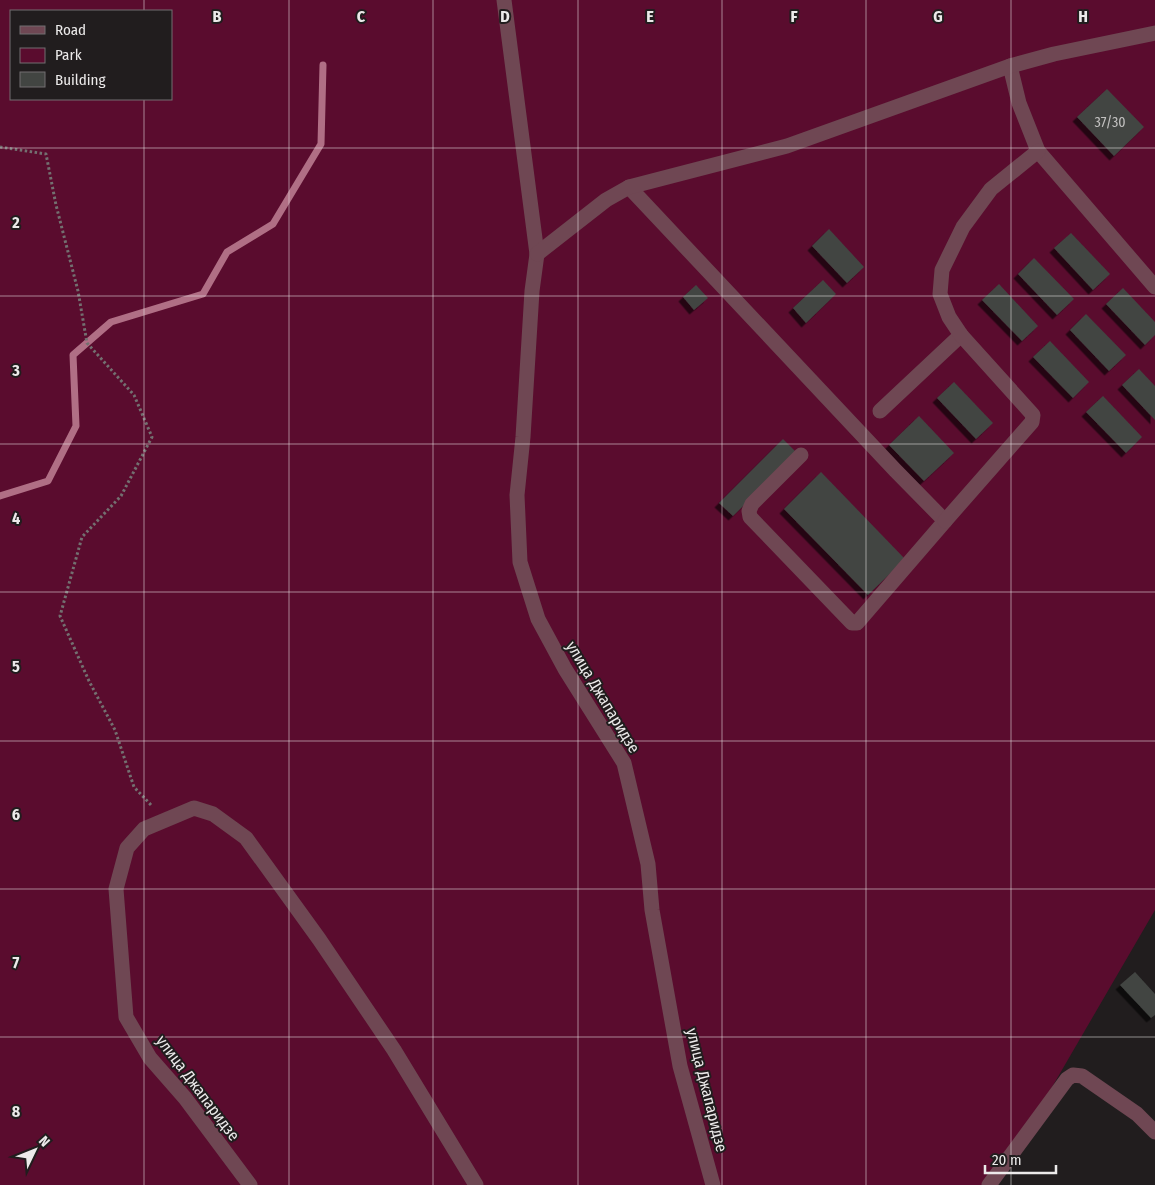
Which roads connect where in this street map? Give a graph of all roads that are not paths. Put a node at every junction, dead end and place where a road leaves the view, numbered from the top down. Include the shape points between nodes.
1 (504, 0) edge
2 (1155, 33) edge
3 (1010, 66) junction
4 (1038, 151) junction
5 (629, 187) junction
6 (536, 254) junction
7 (1155, 287) edge
8 (961, 335) junction
9 (880, 411) dead end
10 (801, 455) dead end
11 (945, 521) junction
12 (1155, 1132) edge
13 (250, 1185) edge
14 (476, 1185) edge
15 (713, 1185) edge
16 (989, 1185) edge

1 - 6 street, улица Джапаридзе
2 - 3 street
3 - 4 street via 1019,103
3 - 5 street via 787,146
4 - 7 street
4 - 8 street via 990,189 963,226 942,270 940,294
5 - 6 street via 606,200
5 - 11 street
6 - 15 street, улица Джапаридзе via 517,495 520,562 538,620 624,763 648,864 652,910 680,1066
8 - 9 street
8 - 11 street via 1033,415 1032,422
10 - 11 street via 752,504 750,517 852,624 857,623
12 - 16 street via 1137,1114 1090,1081 1073,1075
13 - 14 street, улица Джапаридзе via 185,1098 150,1058 126,1017 116,890 127,848 144,829 194,808 213,814 246,838 394,1050

